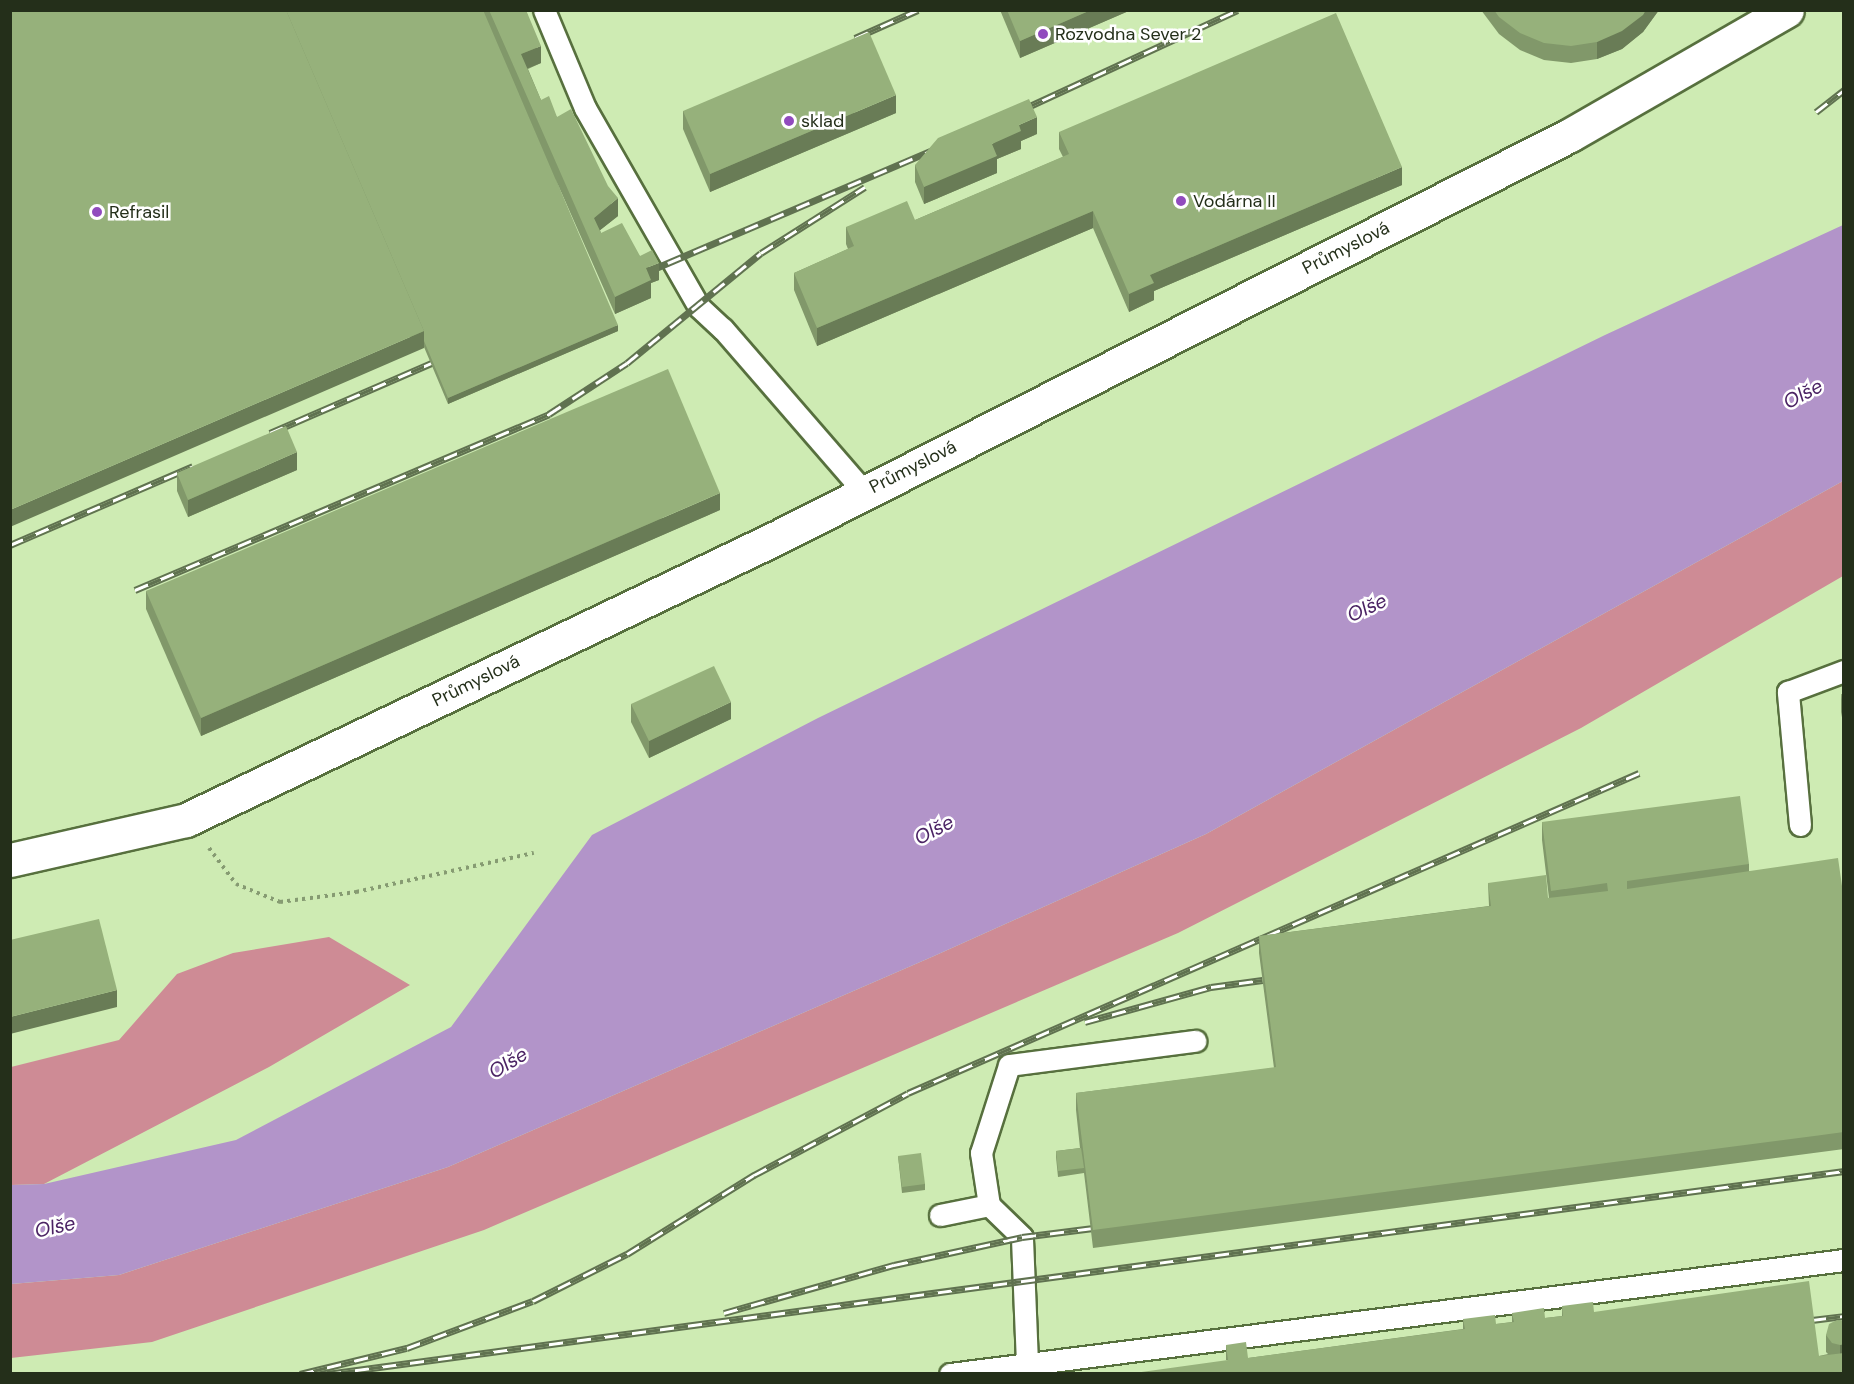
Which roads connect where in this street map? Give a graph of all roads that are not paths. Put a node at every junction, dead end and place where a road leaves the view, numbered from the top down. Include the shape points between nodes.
1 (544, 10) edge
2 (1787, 10) edge
3 (864, 492) junction
4 (1844, 671) edge
5 (1800, 825) dead end
6 (10, 860) edge
7 (1195, 1041) dead end
8 (989, 1205) junction
9 (940, 1215) dead end
10 (1844, 1260) edge
11 (1027, 1363) junction
12 (950, 1374) edge

1 - 3 lane via 585,108 699,307 723,329
2 - 3 street, Průmyslová via 1570,135
3 - 6 street, Průmyslová via 186,820
4 - 5 lane via 1788,692
7 - 8 lane via 1009,1065 981,1152
8 - 9 lane
8 - 11 lane via 1022,1238
10 - 11 lane
11 - 12 lane

